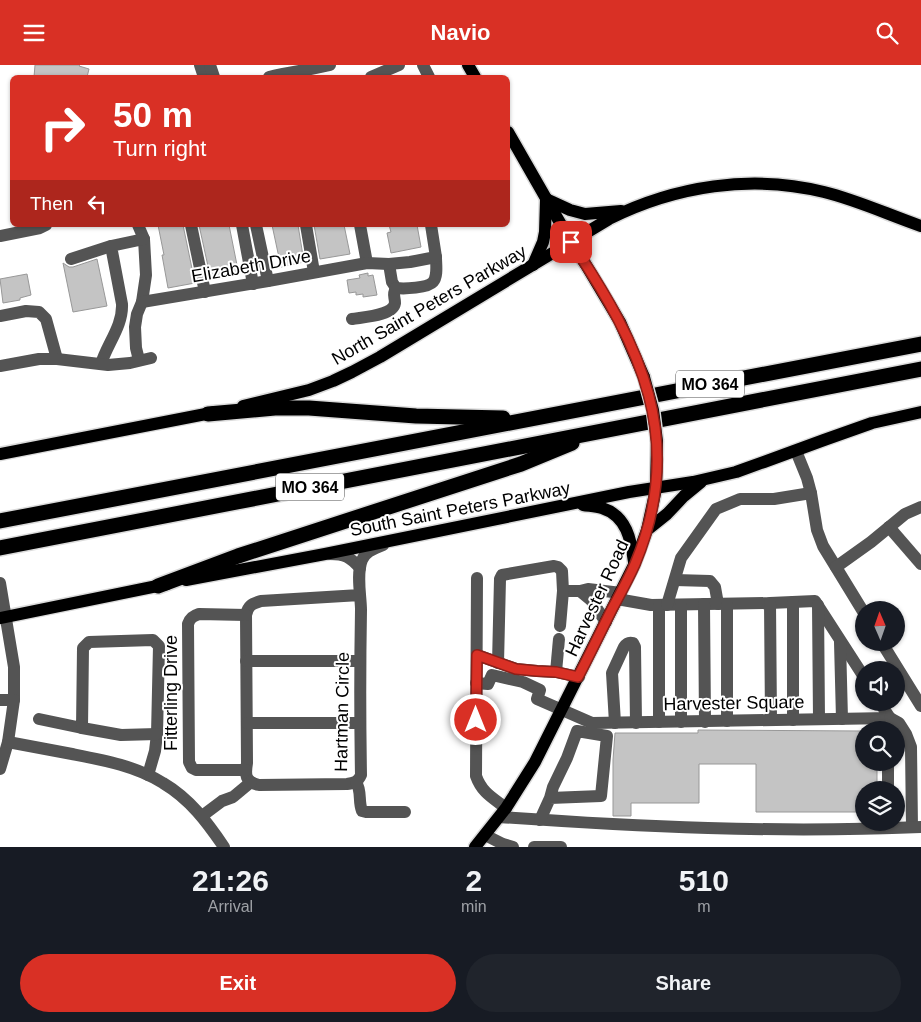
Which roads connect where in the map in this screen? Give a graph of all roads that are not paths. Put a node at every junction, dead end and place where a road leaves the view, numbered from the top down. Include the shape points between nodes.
1 (330, 65) edge
2 (399, 65) edge
3 (277, 75) edge
4 (375, 75) edge
5 (510, 136) edge
6 (546, 199) junction
7 (625, 211) junction
8 (921, 226) edge
9 (42, 227) edge
10 (139, 227) edge
11 (191, 227) edge
12 (242, 227) edge
13 (256, 227) edge
14 (306, 227) edge
15 (360, 227) edge
16 (431, 227) edge
17 (0, 236) edge
18 (144, 239) junction
19 (571, 242) junction
20 (111, 245) junction
21 (436, 257) junction
22 (71, 259) dead end
23 (367, 263) junction
24 (389, 264) junction
25 (533, 265) junction
26 (314, 272) junction
27 (268, 281) junction
28 (253, 284) junction
29 (396, 288) junction
30 (205, 293) junction
31 (142, 302) junction
32 (0, 315) edge
33 (352, 319) dead end
34 (921, 344) edge
35 (57, 359) junction
36 (101, 364) junction
37 (0, 366) edge
38 (921, 369) edge
39 (921, 412) edge
40 (208, 414) junction
41 (537, 418) junction
42 (606, 430) junction
43 (796, 451) junction
44 (0, 454) edge
45 (703, 480) junction
46 (656, 489) junction
47 (811, 493) junction
48 (572, 504) junction
49 (921, 507) edge
50 (4, 520) edge
51 (889, 527) junction
52 (647, 530) junction
53 (389, 541) junction
54 (7, 547) edge
55 (324, 554) junction
56 (921, 564) edge
57 (634, 565) junction
58 (836, 567) junction
59 (360, 568) junction
60 (477, 578) dead end
61 (674, 580) junction
62 (0, 583) edge
63 (158, 586) junction
64 (563, 591) junction
65 (580, 591) junction
66 (360, 595) junction
67 (619, 596) junction
68 (857, 601) edge
69 (793, 602) junction
70 (770, 603) junction
71 (704, 604) junction
72 (722, 604) junction
73 (663, 605) junction
74 (681, 605) junction
75 (818, 605) junction
76 (246, 615) junction
77 (3, 618) edge
78 (606, 622) junction
79 (560, 626) dead end
80 (559, 639) dead end
81 (840, 640) junction
82 (887, 651) edge
83 (477, 655) junction
84 (246, 661) junction
85 (360, 661) junction
86 (498, 663) junction
87 (855, 663) edge
88 (556, 672) junction
89 (578, 677) junction
90 (476, 683) junction
91 (14, 699) junction
92 (0, 700) edge
93 (921, 706) edge
94 (562, 710) junction
95 (39, 719) dead end
96 (819, 719) junction
97 (842, 719) junction
98 (771, 720) junction
99 (793, 720) junction
100 (705, 721) junction
101 (726, 721) junction
102 (873, 721) edge
103 (659, 722) junction
104 (681, 722) junction
105 (247, 723) junction
106 (360, 723) junction
107 (612, 723) junction
108 (636, 723) junction
109 (580, 725) junction
110 (82, 727) junction
111 (905, 732) edge
112 (157, 735) junction
113 (607, 736) junction
114 (8, 742) junction
115 (0, 769) edge
116 (246, 770) junction
117 (148, 775) junction
118 (251, 782) junction
119 (356, 782) junction
120 (550, 798) junction
121 (404, 812) dead end
122 (503, 812) junction
123 (205, 820) junction
124 (540, 820) junction
125 (855, 826) edge
126 (916, 827) edge
127 (486, 835) junction
128 (224, 847) edge
129 (475, 847) edge
130 (513, 847) edge
131 (534, 847) edge
132 (561, 847) edge

1 - 3 street
2 - 4 street
5 - 6 main road, Harvester Road
6 - 7 main road via 585,214
6 - 19 main road, Harvester Road
6 - 25 main road via 545,232
7 - 8 main road, North Saint Peters Parkway via 668,195 701,188 766,183 823,192
7 - 19 main road, North Saint Peters Parkway
9 - 17 street
10 - 18 street
11 - 30 street
12 - 28 street
13 - 27 street
14 - 26 street
15 - 23 street
16 - 21 street
18 - 20 street
18 - 31 street via 146,275
19 - 25 main road, North Saint Peters Parkway
19 - 46 main road, Harvester Road, bridge via 620,322 644,377 657,441
20 - 22 street
20 - 36 street via 122,311
21 - 24 street, Elizabeth Drive
21 - 29 street via 433,282 412,288
23 - 24 street, Elizabeth Drive
23 - 26 street, Elizabeth Drive
24 - 29 street
25 - 40 main road, North Saint Peters Parkway via 334,381
26 - 27 street, Elizabeth Drive
27 - 28 street, Elizabeth Drive
28 - 30 street, Elizabeth Drive
29 - 33 street via 392,309 387,313
30 - 31 street, Elizabeth Drive
31 - 36 street via 135,327 136,349 145,359
32 - 35 street via 39,312 46,319
34 - 41 highway, MO 364
35 - 36 street
35 - 37 street
38 - 42 highway, MO 364
39 - 43 main road, South Saint Peters Parkway via 872,423
40 - 41 highway via 310,408 416,416
40 - 44 main road, North Saint Peters Parkway
41 - 50 highway, MO 364
42 - 54 highway, MO 364
42 - 63 highway via 522,464 238,556
43 - 45 main road, South Saint Peters Parkway
43 - 47 street
45 - 46 main road, South Saint Peters Parkway
45 - 52 main road
46 - 48 main road, South Saint Peters Parkway
46 - 52 main road, Harvester Road
47 - 58 street via 817,530
47 - 61 street via 774,499 740,499 716,509 681,558
48 - 53 main road, South Saint Peters Parkway
48 - 57 main road via 601,507 617,517 626,527 631,541
49 - 51 street via 905,514
51 - 56 street
51 - 58 street
52 - 57 main road, Harvester Road
53 - 55 main road, South Saint Peters Parkway
53 - 59 street via 370,550
55 - 59 street via 344,555
55 - 63 main road, South Saint Peters Parkway
57 - 67 main road, Harvester Road
58 - 68 street
59 - 66 street, Hartman Circle
60 - 83 street
61 - 72 street via 710,581
61 - 73 street
62 - 77 street
63 - 77 main road, South Saint Peters Parkway
64 - 65 street
64 - 79 street
64 - 86 street via 562,571 558,567 502,575
65 - 67 street via 588,589
65 - 78 street via 591,600
66 - 76 street via 261,601 253,603
66 - 85 street, Hartman Circle
67 - 73 street
67 - 78 main road, Harvester Road
69 - 70 street
69 - 75 street via 815,601
69 - 99 street
70 - 72 street
70 - 98 street
71 - 72 street
71 - 74 street
71 - 100 street
72 - 101 street
73 - 74 street
73 - 103 street
74 - 104 street
75 - 81 street
75 - 96 street
76 - 84 street
76 - 116 street, Fitterling Drive via 199,615 192,617 188,624 188,762 196,770
77 - 91 street via 14,667
78 - 89 main road, Harvester Road
80 - 88 street
81 - 87 street
81 - 97 street
82 - 93 street
83 - 86 street
83 - 90 street
84 - 85 street
84 - 105 street
85 - 106 street, Hartman Circle
86 - 88 street via 516,669
88 - 89 street
89 - 94 main road, Harvester Road
90 - 94 street, Harvester Square via 488,684 492,675 523,682 540,690 537,699
90 - 122 street via 476,776 483,790
91 - 92 street
91 - 114 street
94 - 109 street, Harvester Square
94 - 122 main road, Harvester Road via 535,762
95 - 110 street
96 - 97 street, Harvester Square
96 - 99 street, Harvester Square
97 - 102 street, Harvester Square
98 - 99 street, Harvester Square
98 - 101 street, Harvester Square
100 - 101 street, Harvester Square
100 - 104 street, Harvester Square
103 - 104 street, Harvester Square
103 - 108 street, Harvester Square
105 - 106 street
105 - 116 street
106 - 119 street, Hartman Circle via 361,775
107 - 108 street, Harvester Square
107 - 108 street via 612,673 624,647 631,643 635,647
107 - 109 street, Harvester Square
107 - 113 street
109 - 113 street
109 - 120 street
110 - 112 street via 121,735
110 - 112 street via 83,648 89,641 153,639 160,646
111 - 126 street via 911,747
112 - 117 street
113 - 120 street via 601,796
114 - 115 street
114 - 117 street via 105,760
116 - 118 street via 246,777
117 - 123 street via 174,790
118 - 119 street, Hartman Circle via 259,785
118 - 123 street via 233,797 222,801
119 - 121 street via 362,811
120 - 124 street
122 - 124 street
122 - 127 main road, Harvester Road
123 - 128 street
124 - 125 street via 748,829
127 - 129 main road, Harvester Road
127 - 130 street
131 - 132 street

